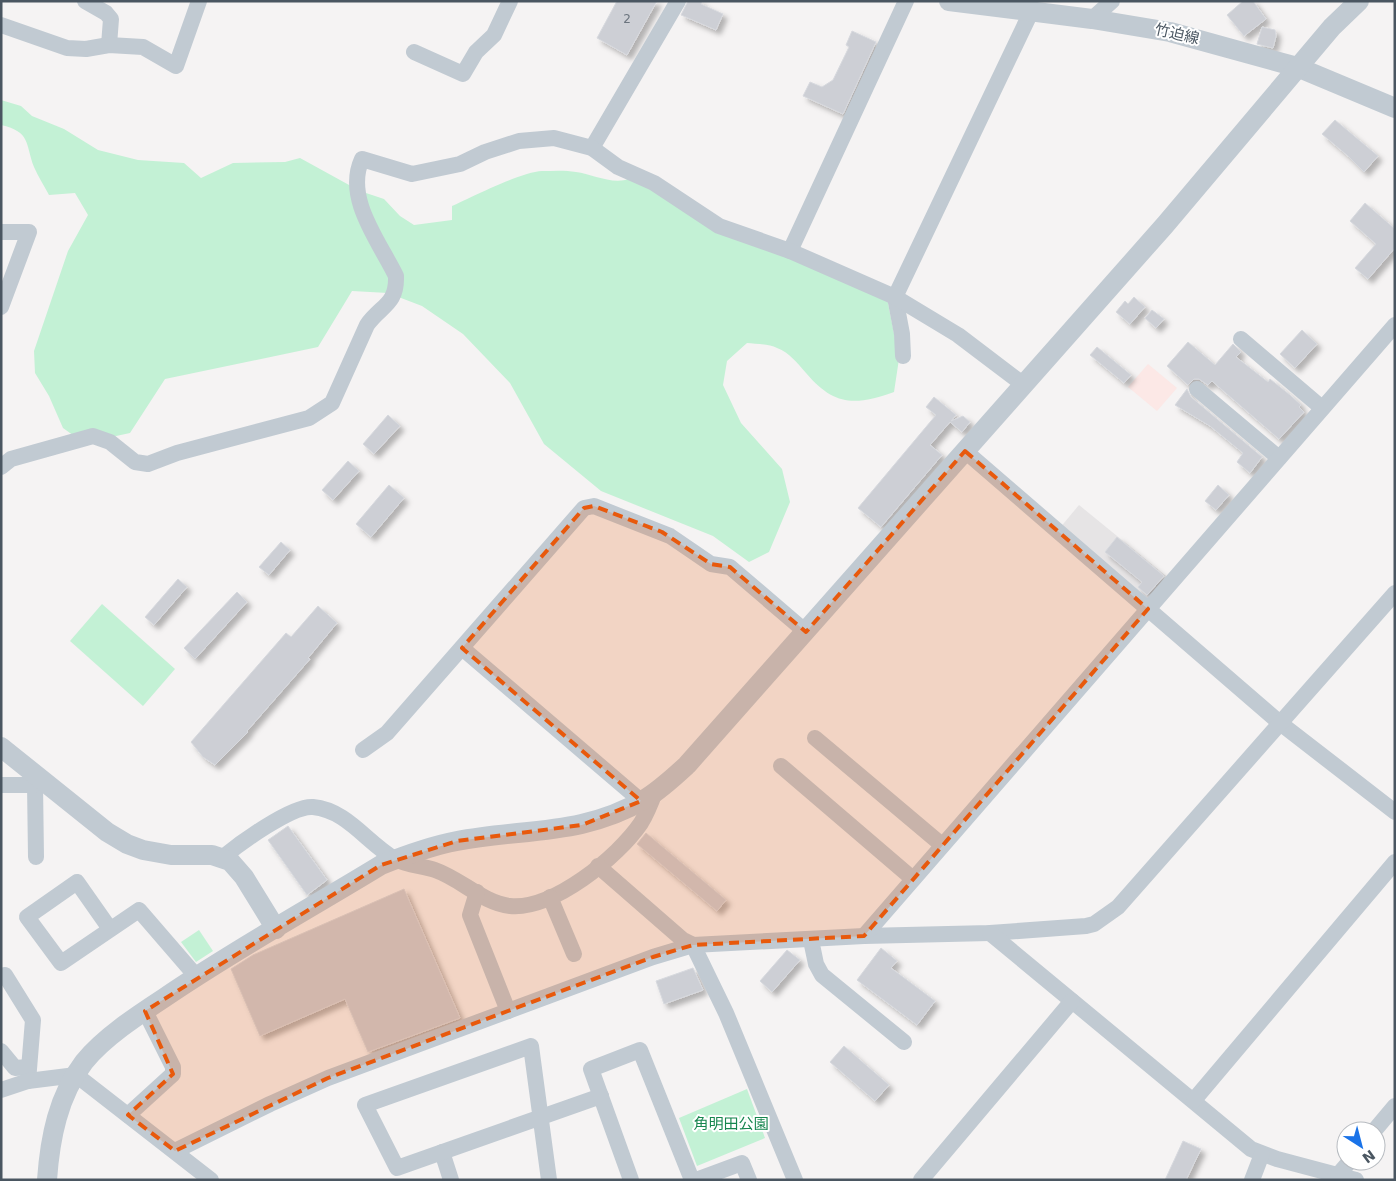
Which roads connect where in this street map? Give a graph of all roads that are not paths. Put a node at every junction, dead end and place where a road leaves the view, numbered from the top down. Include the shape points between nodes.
1 (85, 1) edge
2 (199, 1) edge
3 (510, 1) edge
4 (678, 1) edge
5 (906, 1) edge
6 (1112, 1) edge
7 (1359, 1) edge
8 (961, 2) edge
9 (1031, 12) junction
10 (1092, 19) junction
11 (1, 25) edge
12 (109, 45) junction
13 (414, 52) dead end
14 (1297, 68) junction
15 (1395, 108) edge
16 (592, 148) junction
17 (1, 232) edge
18 (790, 251) junction
19 (894, 297) junction
20 (1, 307) edge
21 (1395, 325) edge
22 (1240, 339) dead end
23 (903, 356) dead end
24 (1024, 385) junction
25 (1197, 390) dead end
26 (1322, 408) junction
27 (966, 451) junction
28 (1279, 458) junction
29 (1, 467) edge
30 (1395, 593) edge
31 (1148, 609) junction
32 (806, 632) junction
33 (462, 648) junction
34 (1280, 723) junction
35 (815, 738) dead end
36 (1, 746) edge
37 (363, 750) dead end
38 (781, 766) dead end
39 (37, 782) junction
40 (1, 785) edge
41 (648, 797) junction
42 (1395, 812) edge
43 (942, 845) junction
44 (36, 857) dead end
45 (222, 858) junction
46 (396, 859) junction
47 (1395, 862) edge
48 (598, 866) junction
49 (912, 879) junction
50 (477, 892) junction
51 (550, 897) junction
52 (110, 928) junction
53 (276, 929) junction
54 (990, 933) junction
55 (864, 936) junction
56 (811, 940) junction
57 (693, 946) junction
58 (574, 954) dead end
59 (5, 975) dead end
60 (196, 976) junction
61 (1072, 1001) junction
62 (145, 1010) junction
63 (508, 1011) junction
64 (904, 1042) dead end
65 (1, 1051) edge
66 (28, 1074) junction
67 (76, 1075) junction
68 (1, 1090) edge
69 (600, 1096) junction
70 (1194, 1100) junction
71 (1395, 1106) edge
72 (128, 1115) junction
73 (540, 1117) junction
74 (1382, 1121) edge
75 (175, 1151) junction
76 (442, 1152) junction
77 (1262, 1154) junction
78 (1341, 1171) edge
79 (1338, 1175) junction
80 (46, 1180) edge
81 (211, 1180) edge
82 (451, 1180) edge
83 (549, 1180) edge
84 (631, 1180) edge
85 (692, 1180) edge
86 (696, 1180) edge
87 (749, 1180) edge
88 (795, 1180) edge
89 (921, 1180) edge
90 (1252, 1180) edge
91 (1356, 1180) edge

1 - 12 street via 111,19
2 - 12 street via 176,66 143,47
3 - 13 street via 494,35 476,52 463,74
4 - 16 street
5 - 18 street
6 - 10 street
7 - 14 street
8 - 9 street, 竹迫線
9 - 10 street, 竹迫線
9 - 19 street
10 - 14 street, 竹迫線 via 1170,32
11 - 12 street via 67,48
14 - 15 street, 竹迫線
14 - 24 street
16 - 18 street via 618,167 654,183 719,226
16 - 29 street via 554,138 519,140 460,164 412,174 362,159 356,182 358,198 396,276 396,288 391,302 367,325 332,402 309,418 177,453 148,464 135,462 110,442 93,436 11,459
17 - 20 street via 29,232
18 - 19 street
19 - 23 street
19 - 24 street via 958,335
21 - 26 street
22 - 26 street
24 - 27 street
25 - 28 street
26 - 28 street
27 - 31 street
27 - 32 street
28 - 31 street
30 - 34 street
31 - 34 street
31 - 43 street
32 - 33 street via 730,567 711,564 670,536 594,506 584,508
32 - 41 street via 706,746
33 - 37 street via 387,733
33 - 41 street
34 - 42 street
34 - 54 street via 1108,915 1086,926
35 - 43 street
36 - 39 street
38 - 49 street
39 - 40 street
39 - 44 street
39 - 45 street via 127,844 143,850 212,854
41 - 46 street via 582,825 457,841
41 - 48 street via 640,824
43 - 49 street
45 - 46 street via 244,840 298,810 312,807 332,811
45 - 53 street via 230,861 244,877
46 - 50 street via 436,871
46 - 53 street
47 - 70 street
48 - 51 street via 578,884
48 - 57 street
49 - 55 street
50 - 51 street via 511,906
50 - 63 street via 470,915
51 - 58 street
52 - 52 street via 61,963 27,917 77,882
52 - 60 street via 139,910
53 - 60 street
54 - 55 street
54 - 61 street
55 - 56 street
56 - 57 street
56 - 64 street via 822,975
57 - 63 street via 653,957
57 - 88 street via 726,1013
59 - 66 street via 33,1020
60 - 62 street
61 - 70 street
61 - 89 street
62 - 67 street via 99,1046
62 - 72 street via 173,1067 173,1074
63 - 75 street via 328,1078
65 - 66 street via 16,1068
66 - 67 street
66 - 68 street
67 - 72 street
67 - 80 street via 52,1132
69 - 73 street
69 - 84 street
69 - 85 street via 591,1069 640,1050
70 - 77 street
71 - 74 street
72 - 75 street
73 - 76 street
73 - 76 street via 531,1046 365,1105 397,1168
73 - 83 street
75 - 81 street
76 - 82 street
77 - 79 street
77 - 90 street
78 - 79 street
79 - 91 street
86 - 87 street via 742,1163

